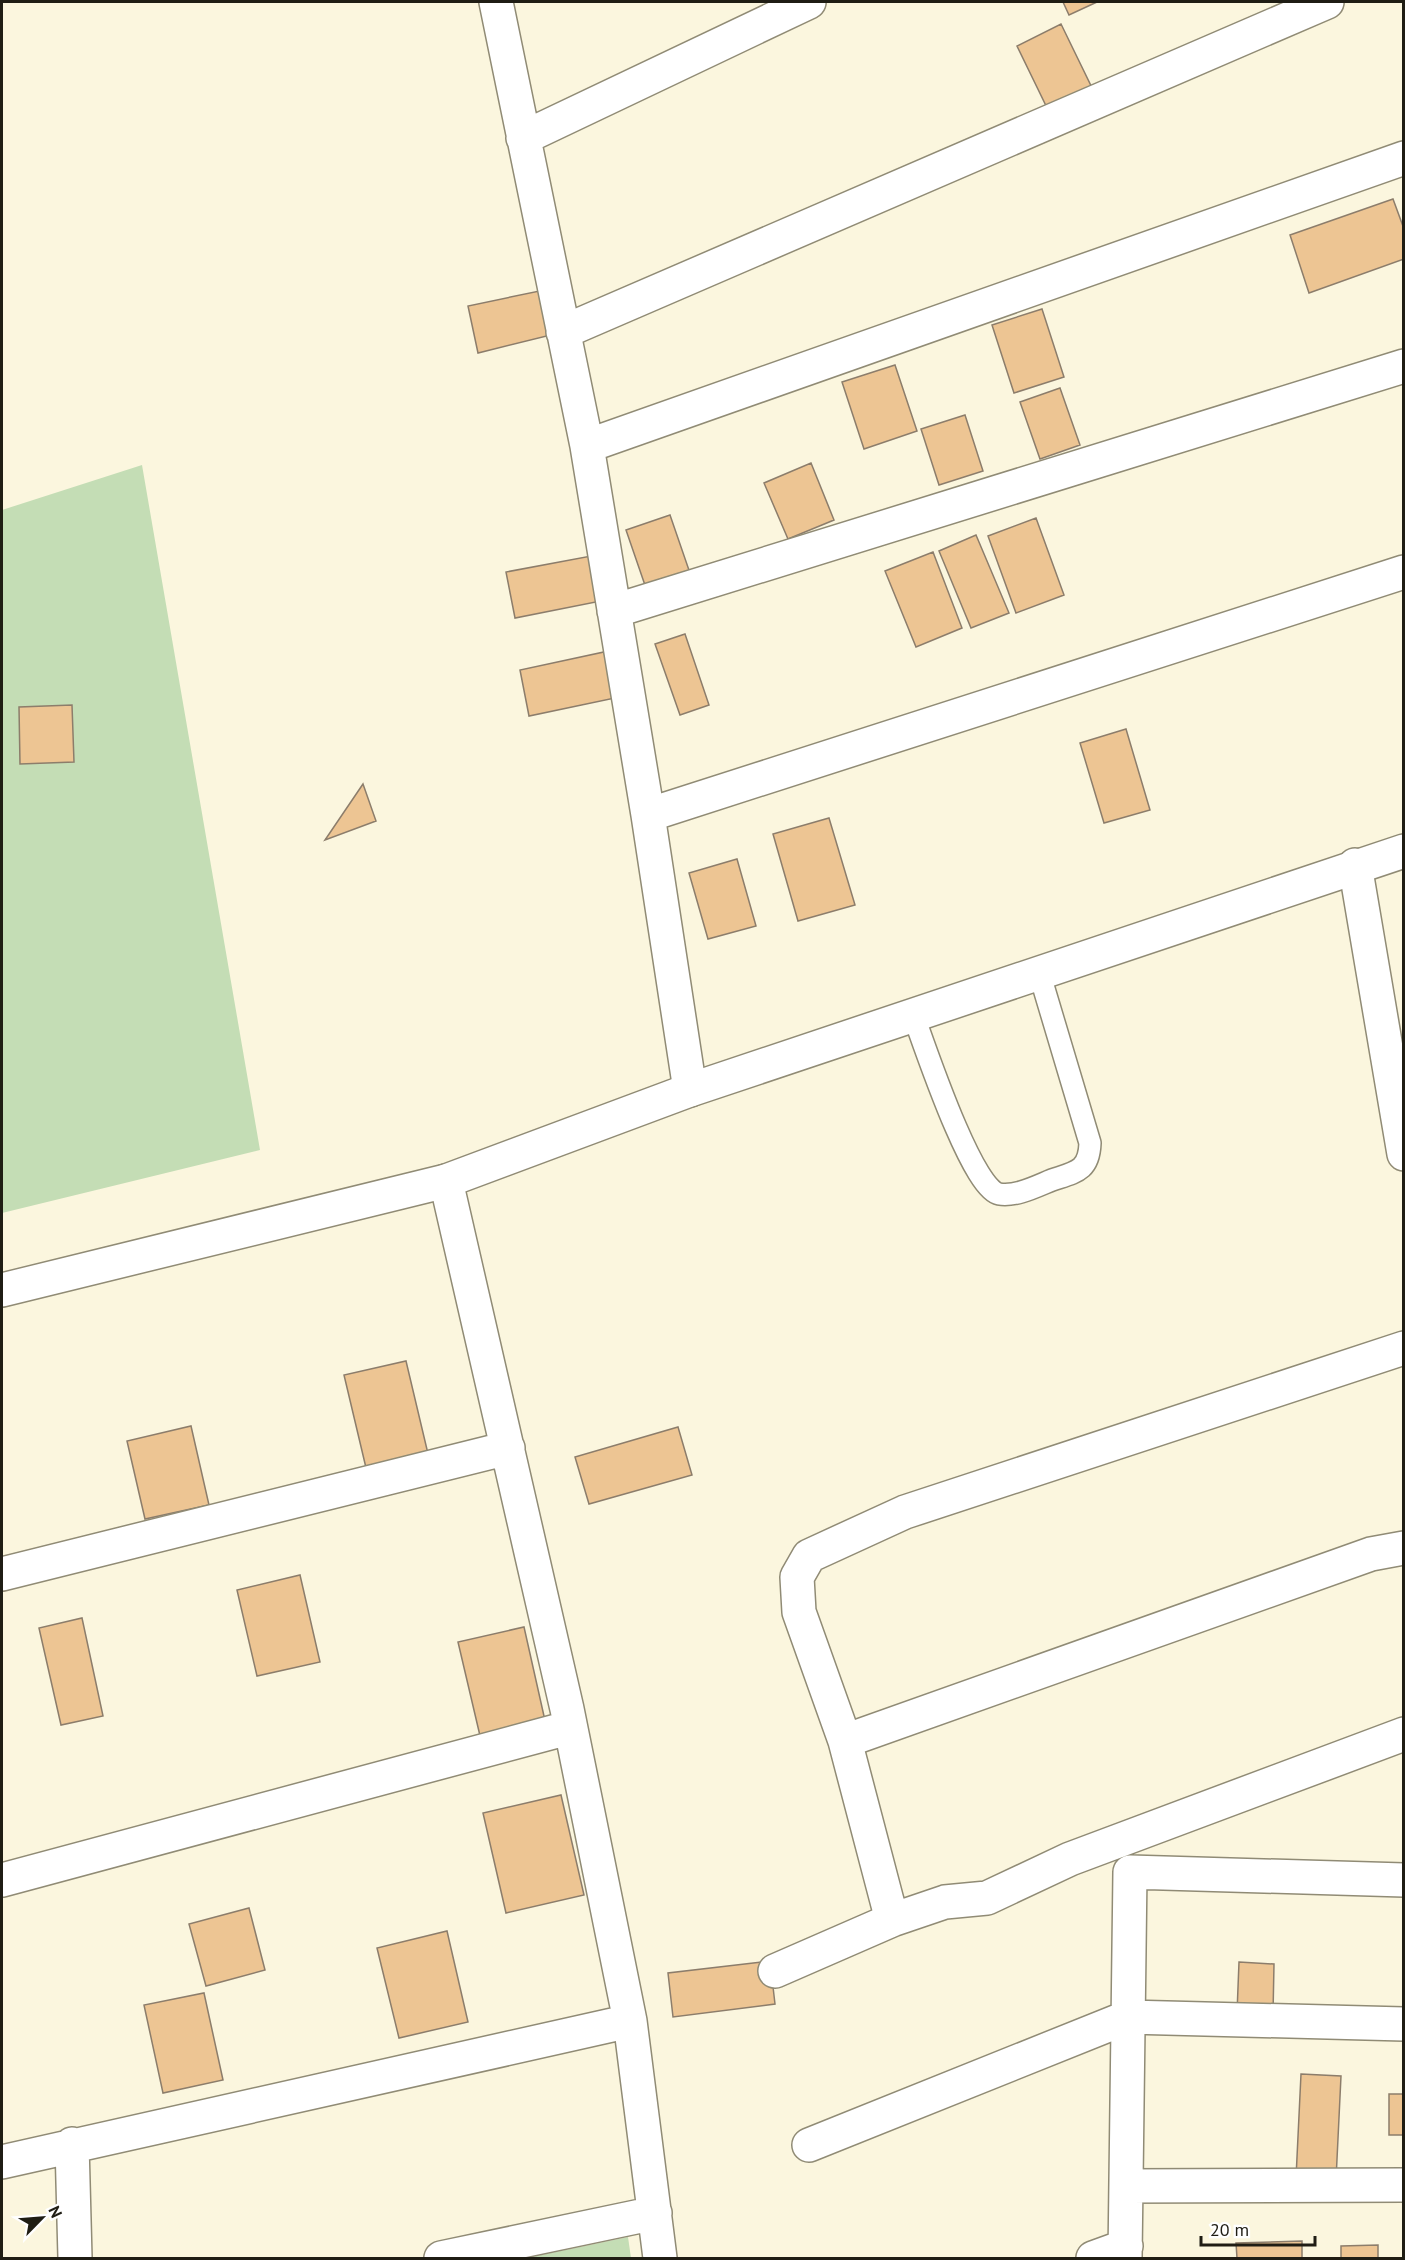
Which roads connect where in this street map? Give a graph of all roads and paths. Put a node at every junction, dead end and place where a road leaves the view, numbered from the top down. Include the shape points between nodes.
1 (495, 2) edge
2 (809, 2) edge
3 (1327, 2) edge
4 (523, 138) junction
5 (1404, 158) edge
6 (562, 332) junction
7 (1404, 366) edge
8 (587, 446) junction
9 (1404, 572) edge
10 (614, 611) junction
11 (648, 815) junction
12 (1404, 851) edge
13 (1356, 865) junction
14 (1039, 972) junction
15 (913, 1014) junction
16 (690, 1090) junction
17 (1404, 1154) edge
18 (446, 1181) junction
19 (2, 1290) edge
20 (1404, 1348) edge
21 (508, 1448) junction
22 (1404, 1548) edge
23 (2, 1575) edge
24 (568, 1728) junction
25 (1404, 1734) edge
26 (844, 1741) junction
27 (2, 1880) edge
28 (1404, 1880) edge
29 (892, 1920) junction
30 (775, 1971) dead end
31 (1128, 2018) junction
32 (630, 2021) junction
33 (1404, 2024) edge
34 (72, 2144) junction
35 (809, 2145) dead end
36 (2, 2162) edge
37 (1404, 2185) edge
38 (1127, 2186) junction
39 (655, 2213) junction
40 (1125, 2252) edge
41 (75, 2259) edge
42 (441, 2259) edge
43 (660, 2259) edge
44 (1093, 2259) edge

1 - 4 street
2 - 4 street
3 - 6 street
4 - 6 street
5 - 8 street
6 - 8 street
7 - 10 street
8 - 10 street
9 - 11 street
10 - 11 street
11 - 16 street
12 - 13 street
13 - 14 street
13 - 17 street
14 - 15 street
14 - 15 lane via 1090,1143 1090,1158 1082,1169 1014,1194 998,1194 986,1187 975,1170
15 - 16 street
16 - 18 street
18 - 19 street
18 - 21 street
20 - 26 street via 905,1512 809,1556 797,1577 799,1612
21 - 23 street
21 - 24 street via 567,1709
22 - 26 street via 1371,1554
24 - 27 street
24 - 32 street
25 - 29 street via 1070,1859 987,1898 945,1902
26 - 29 street
28 - 31 street via 1130,1872
29 - 30 street
31 - 33 street
31 - 35 street
31 - 38 street
32 - 34 street
32 - 39 street
34 - 36 street
34 - 41 street
37 - 38 street
38 - 40 street
39 - 42 street
39 - 43 street
40 - 44 street

